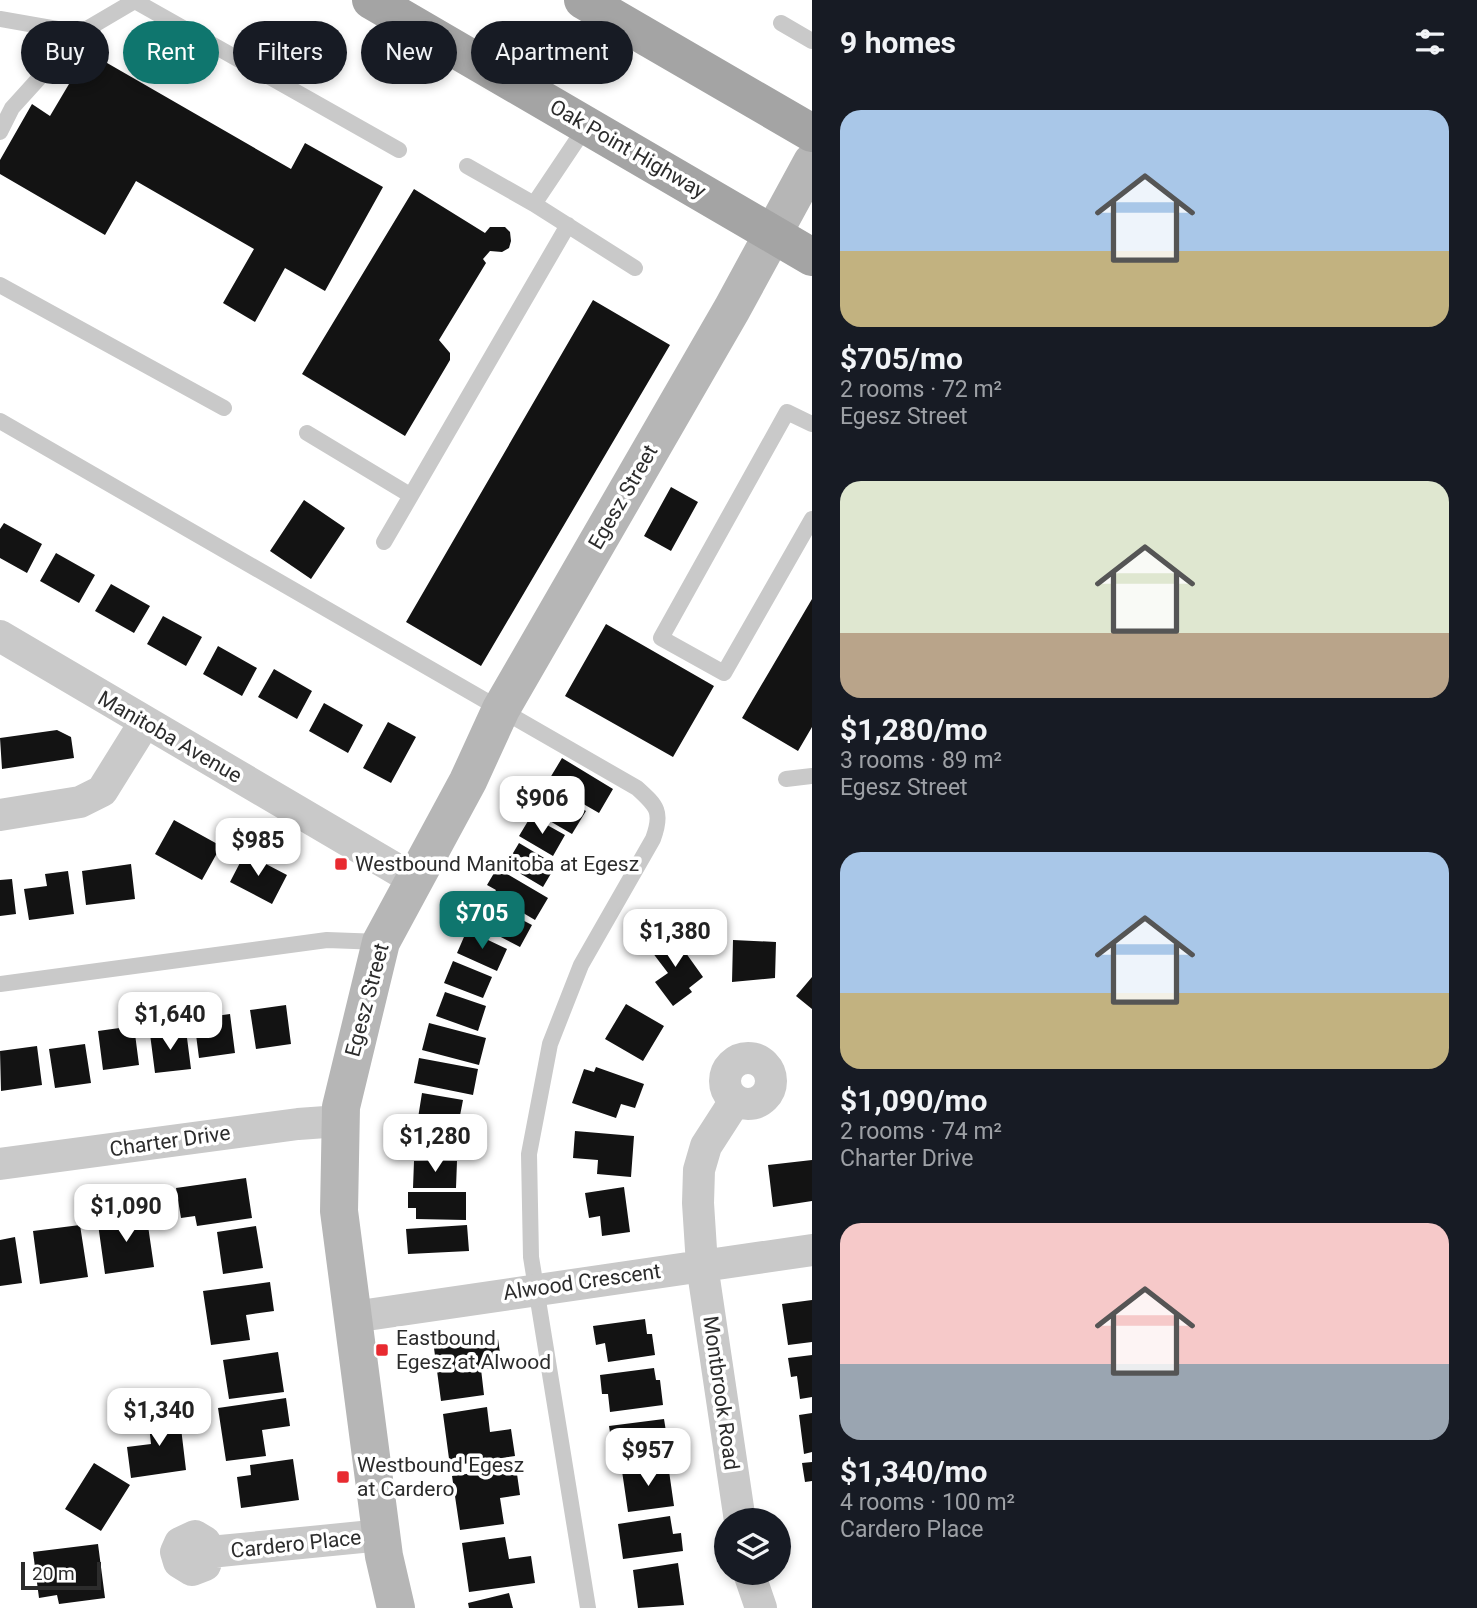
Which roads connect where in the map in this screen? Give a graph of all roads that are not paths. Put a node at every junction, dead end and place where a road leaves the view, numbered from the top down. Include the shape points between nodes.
1 (371, 0) edge
2 (583, 0) edge
3 (136, 1) edge
4 (0, 19) edge
5 (101, 21) edge
6 (21, 23) edge
7 (781, 23) dead end
8 (812, 41) edge
9 (34, 84) edge
10 (587, 125) junction
11 (0, 132) edge
12 (812, 133) edge
13 (399, 150) dead end
14 (812, 162) edge
15 (467, 166) dead end
16 (534, 204) junction
17 (568, 225) junction
18 (771, 234) junction
19 (812, 257) edge
20 (635, 268) dead end
21 (0, 285) edge
22 (224, 408) dead end
23 (0, 421) edge
24 (812, 424) edge
25 (307, 433) dead end
26 (410, 495) junction
27 (812, 519) edge
28 (384, 542) dead end
29 (0, 636) edge
30 (501, 709) junction
31 (145, 722) junction
32 (812, 776) edge
33 (786, 779) dead end
34 (0, 815) edge
35 (413, 879) junction
36 (381, 942) junction
37 (0, 984) edge
38 (735, 1101) dead end
39 (341, 1121) junction
40 (0, 1164) edge
41 (812, 1250) edge
42 (702, 1265) junction
43 (536, 1288) junction
44 (353, 1317) junction
45 (738, 1508) edge
46 (382, 1535) junction
47 (210, 1552) dead end
48 (753, 1585) edge
49 (396, 1608) edge
50 (588, 1608) edge
51 (761, 1608) edge

1 - 10 main road, Oak Point Highway
2 - 12 main road
3 - 5 lane
3 - 13 lane
4 - 6 lane
7 - 8 lane
9 - 11 lane via 12,108
10 - 16 lane
10 - 18 main road, Oak Point Highway
14 - 18 street, Egesz Street
15 - 16 lane
16 - 17 lane
17 - 20 lane
17 - 26 lane
18 - 19 main road, Oak Point Highway
18 - 30 street, Egesz Street
21 - 22 lane
23 - 30 lane
24 - 27 lane via 787,412 662,638 724,673
25 - 26 lane
26 - 28 lane
29 - 31 street, Manitoba Avenue
30 - 35 street, Egesz Street via 468,781
30 - 43 lane via 638,788 651,800 660,822 581,965 550,1044 528,1154
31 - 34 street via 102,791 80,802
31 - 35 street, Manitoba Avenue
32 - 33 lane
35 - 36 street, Egesz Street
36 - 37 lane via 327,940
36 - 39 street, Egesz Street via 351,1058
38 - 42 street, Montbrook Road via 706,1146 699,1170
39 - 40 street, Charter Drive
39 - 44 street, Egesz Street via 339,1211
41 - 42 street, Alwood Crescent
42 - 43 street, Alwood Crescent
42 - 45 street, Montbrook Road
43 - 44 street, Alwood Crescent
43 - 50 lane
44 - 46 street, Egesz Street
46 - 47 street, Cardero Place
46 - 49 street, Egesz Street
48 - 51 street

